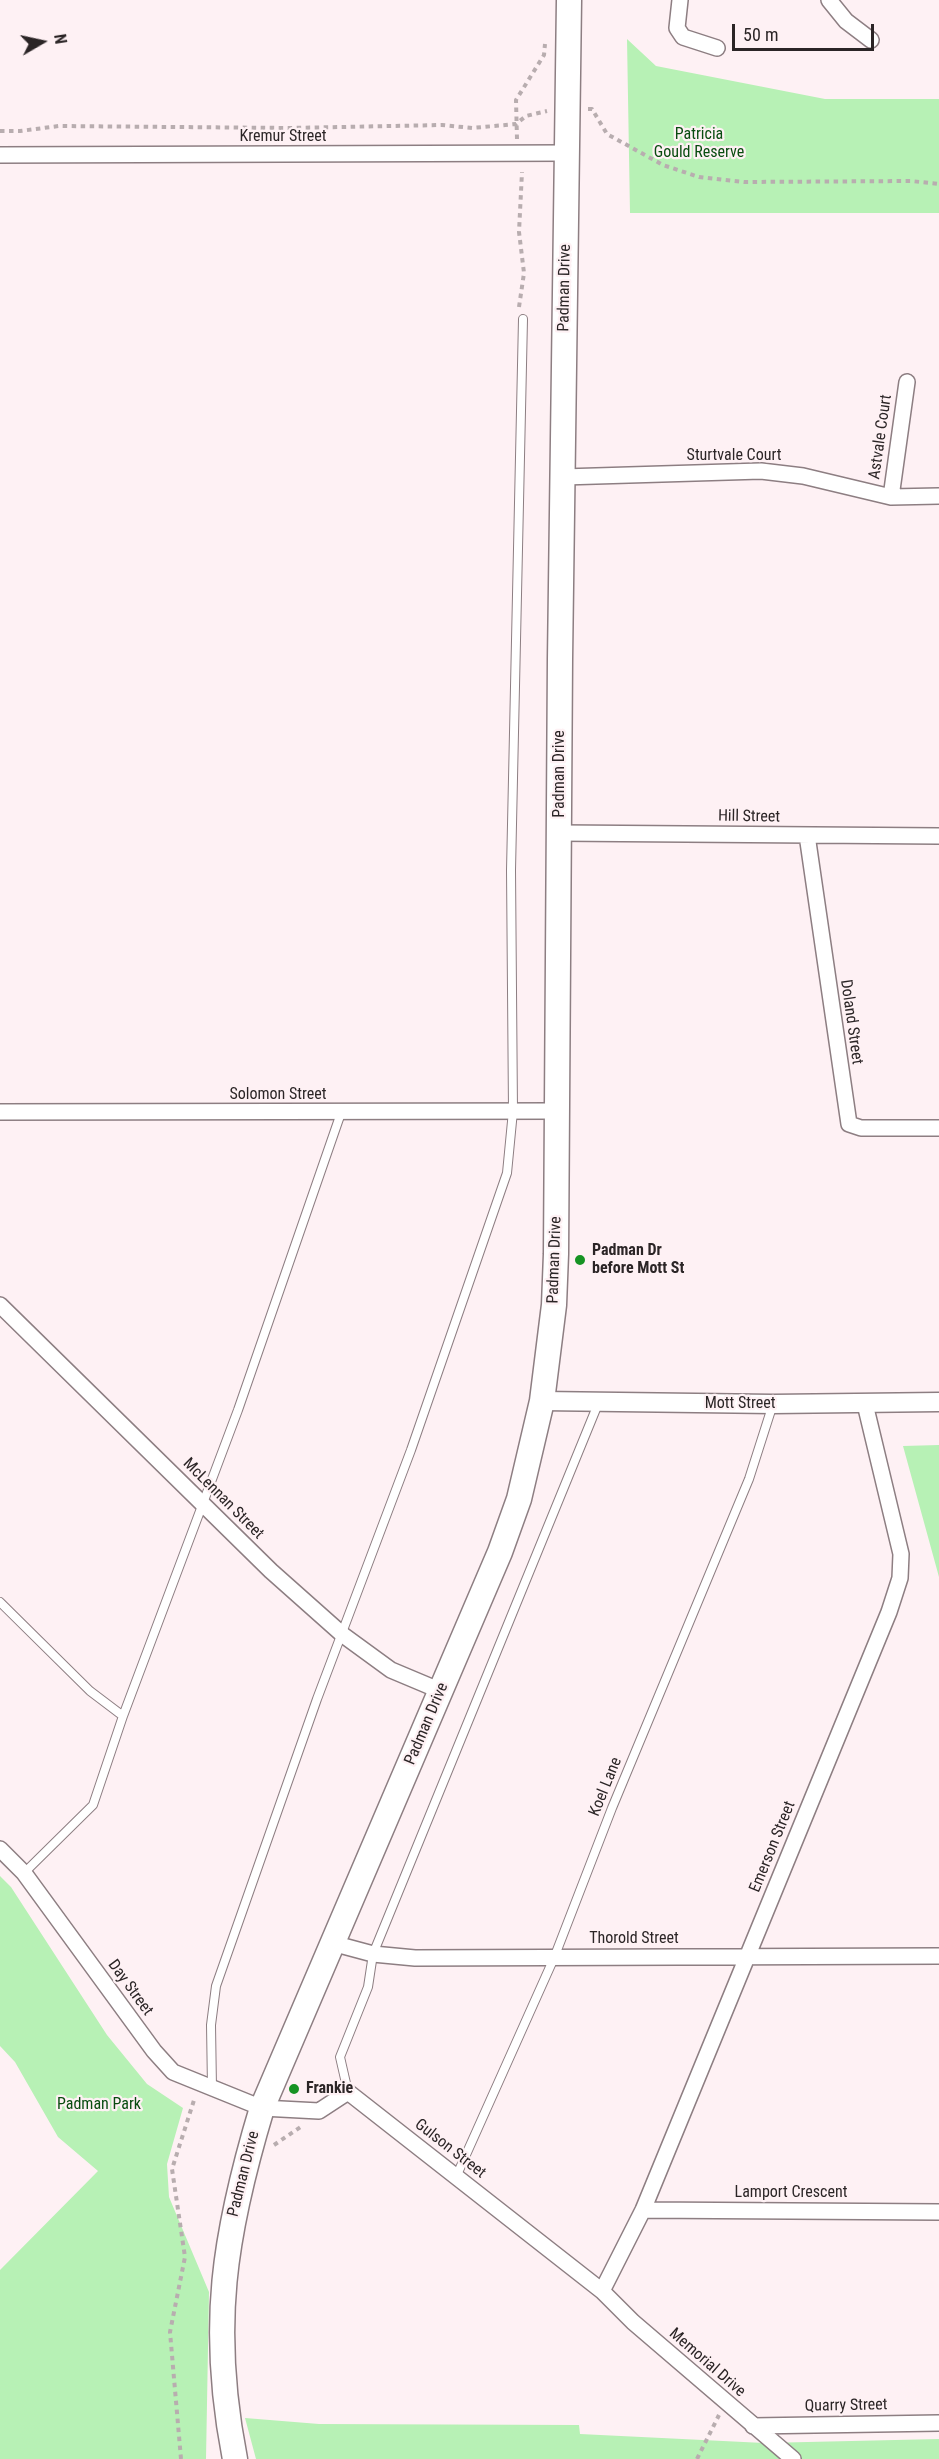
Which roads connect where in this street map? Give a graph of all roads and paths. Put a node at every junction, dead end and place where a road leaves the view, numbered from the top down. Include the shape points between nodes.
1 (569, 0) edge
2 (680, 0) edge
3 (829, 0) edge
4 (546, 35) dead end
5 (871, 40) dead end
6 (717, 48) dead end
7 (591, 109) dead end
8 (549, 110) dead end
9 (516, 124) junction
10 (0, 131) edge
11 (517, 140) dead end
12 (566, 153) junction
13 (0, 155) edge
14 (522, 172) dead end
15 (939, 184) edge
16 (523, 319) joint
17 (907, 382) dead end
18 (563, 477) junction
19 (939, 496) edge
20 (891, 497) junction
21 (559, 833) junction
22 (807, 835) junction
23 (939, 836) edge
24 (513, 1111) junction
25 (557, 1111) junction
26 (0, 1112) edge
27 (341, 1113) junction
28 (939, 1128) edge
29 (0, 1305) edge
30 (542, 1401) junction
31 (939, 1401) edge
32 (598, 1404) junction
33 (773, 1404) junction
34 (865, 1404) junction
35 (202, 1504) junction
36 (0, 1602) edge
37 (343, 1635) junction
38 (441, 1691) junction
39 (123, 1716) junction
40 (0, 1849) edge
41 (24, 1873) junction
42 (332, 1943) junction
43 (373, 1954) junction
44 (939, 1956) edge
45 (747, 1957) junction
46 (554, 1958) junction
47 (205, 2087) junction
48 (348, 2092) junction
49 (262, 2108) junction
50 (306, 2110) junction
51 (268, 2148) dead end
52 (456, 2177) junction
53 (643, 2210) junction
54 (939, 2212) edge
55 (602, 2291) junction
56 (726, 2404) junction
57 (939, 2422) edge
58 (753, 2426) junction
59 (181, 2459) edge
60 (235, 2459) edge
61 (698, 2459) edge
62 (793, 2459) edge

1 - 12 main road, Padman Drive
2 - 6 street via 677,28 683,37
3 - 5 street via 846,21
4 - 9 path via 544,55 516,100
7 - 15 path via 607,134 663,165 699,177 744,182
8 - 9 path via 526,116
9 - 10 path via 472,128 59,126
9 - 11 path
12 - 13 street, Kremur Street
12 - 18 main road, Padman Drive
14 - 16 path via 519,232 525,273 518,304
16 - 24 lane via 512,870
17 - 20 street, Astvale Court
18 - 20 street, Sturtvale Court via 761,471 803,476
18 - 21 main road, Padman Drive
19 - 20 street, Sturtvale Court
21 - 22 street, Hill Street
21 - 25 main road, Padman Drive
22 - 23 street, Hill Street
22 - 28 street, Doland Street via 849,1124 861,1128
24 - 25 street, Solomon Street
24 - 27 street, Solomon Street
24 - 37 lane via 511,1146 500,1197
25 - 30 main road, Padman Drive via 554,1305
26 - 27 street, Solomon Street
27 - 35 lane
29 - 35 street, McLennan Street
30 - 32 street, Mott Street
30 - 38 main road, Padman Drive via 519,1499
31 - 34 street, Mott Street
32 - 33 street, Mott Street
32 - 43 lane
33 - 34 street, Mott Street
33 - 46 lane, Koel Lane via 749,1479
34 - 45 street, Emerson Street via 901,1554 900,1578
35 - 37 street, McLennan Street
35 - 39 lane
36 - 39 lane via 90,1691
37 - 38 street, McLennan Street via 391,1670
37 - 47 lane via 317,1698 216,1986
38 - 42 main road, Padman Drive
39 - 41 lane via 93,1805
40 - 41 street, Day Street
41 - 47 street, Day Street via 154,2051 173,2072
42 - 43 street, Thorold Street
42 - 49 main road, Padman Drive
43 - 46 street, Thorold Street via 415,1958
43 - 48 lane via 368,1987 340,2057
44 - 45 street, Thorold Street
45 - 46 street, Thorold Street
45 - 53 street, Emerson Street
46 - 52 lane, Koel Lane
47 - 49 street, Day Street
47 - 59 path via 172,2169 185,2257 170,2332
48 - 50 street via 319,2111
48 - 52 street, Gulson Street
49 - 50 street
49 - 60 main road, Padman Drive via 241,2180 224,2272 222,2374
50 - 51 path via 302,2128
52 - 55 street, Gulson Street
53 - 54 street, Lamport Crescent
53 - 55 street, Emerson Street
55 - 56 street, Memorial Drive
56 - 58 street, Memorial Drive
56 - 61 path
57 - 58 street, Quarry Street
58 - 62 street, Memorial Drive

